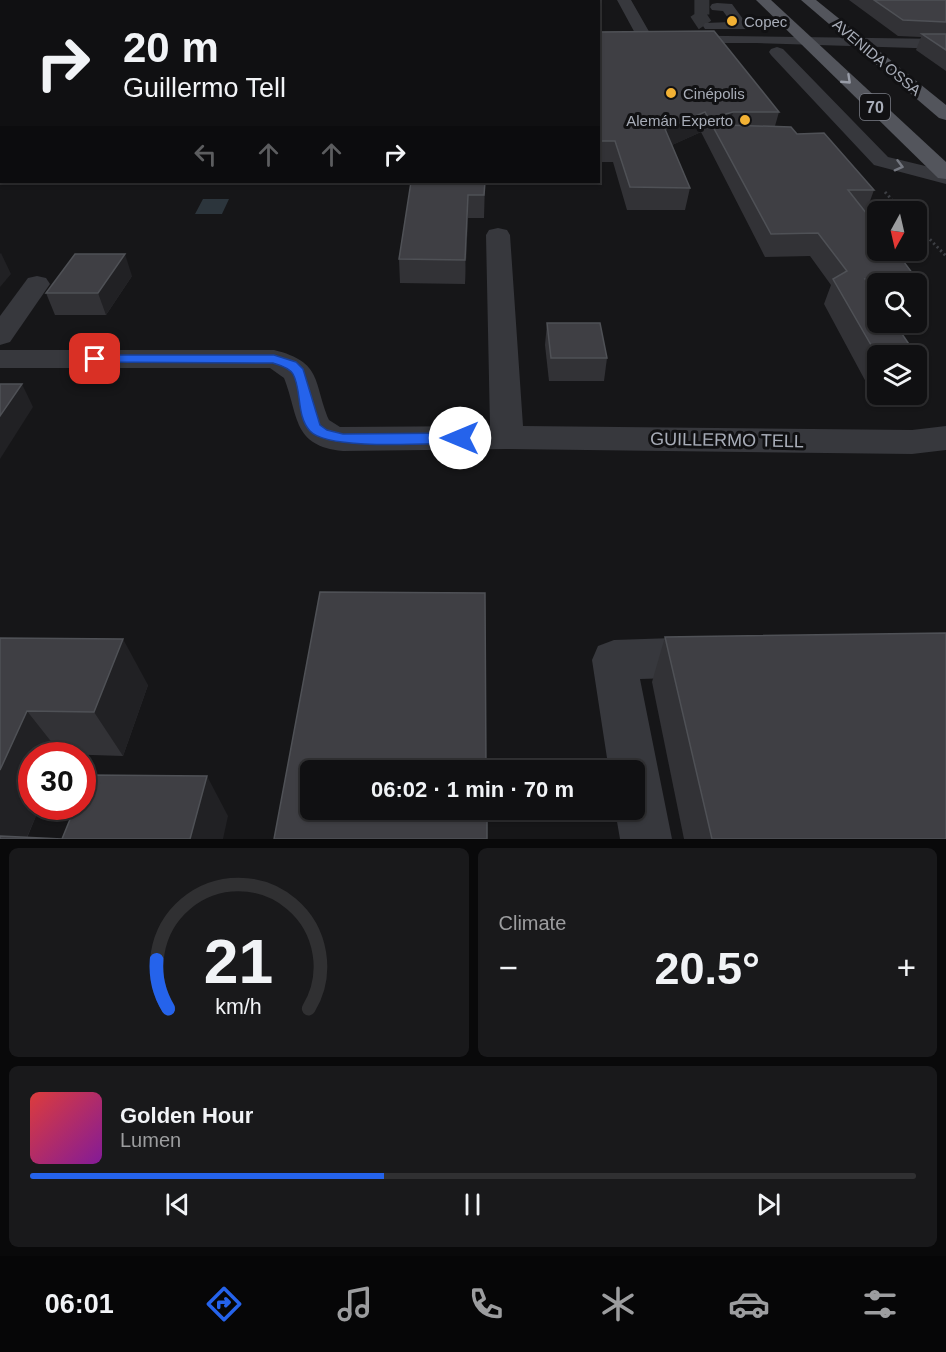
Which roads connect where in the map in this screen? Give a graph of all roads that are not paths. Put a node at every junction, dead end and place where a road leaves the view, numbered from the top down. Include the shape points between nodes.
1 (624, 0) edge
2 (763, 0) edge
3 (808, 0) edge
4 (727, 8) edge
5 (786, 22) junction
6 (600, 39) edge
7 (646, 39) junction
8 (692, 39) junction
9 (756, 39) junction
10 (804, 40) junction
11 (858, 42) junction
12 (946, 44) edge
13 (777, 52) dead end
14 (820, 56) junction
15 (804, 81) junction
16 (946, 114) edge
17 (835, 140) dead end
18 (860, 140) junction
19 (946, 176) edge
20 (498, 235) dead end
21 (37, 284) dead end
22 (0, 336) edge
23 (0, 359) edge
24 (507, 437) junction
25 (946, 438) edge
26 (744, 656) edge
27 (632, 760) edge
28 (643, 820) edge
29 (646, 839) edge

1 - 7 street
2 - 5 main road, AVENIDA OSSA / 70
3 - 11 main road, AVENIDA OSSA / 70
4 - 5 street via 761,20
4 - 8 street
4 - 9 street
5 - 10 main road, AVENIDA OSSA / 70
6 - 7 street
7 - 8 street
8 - 9 street
9 - 10 street
10 - 11 street
10 - 14 main road, AVENIDA OSSA / 70
11 - 12 street
11 - 16 main road, AVENIDA OSSA / 70
13 - 15 street
14 - 15 street
14 -> 19 main road, AVENIDA OSSA / 70
15 - 18 street
17 - 18 street
18 -> 19 street via 881,161
20 - 24 street
21 - 22 street
23 - 24 street, GUILLERMO TELL via 274,359 299,372 315,428 332,438
24 - 25 street, GUILLERMO TELL via 912,442
26 - 27 street via 614,660
28 - 29 street

